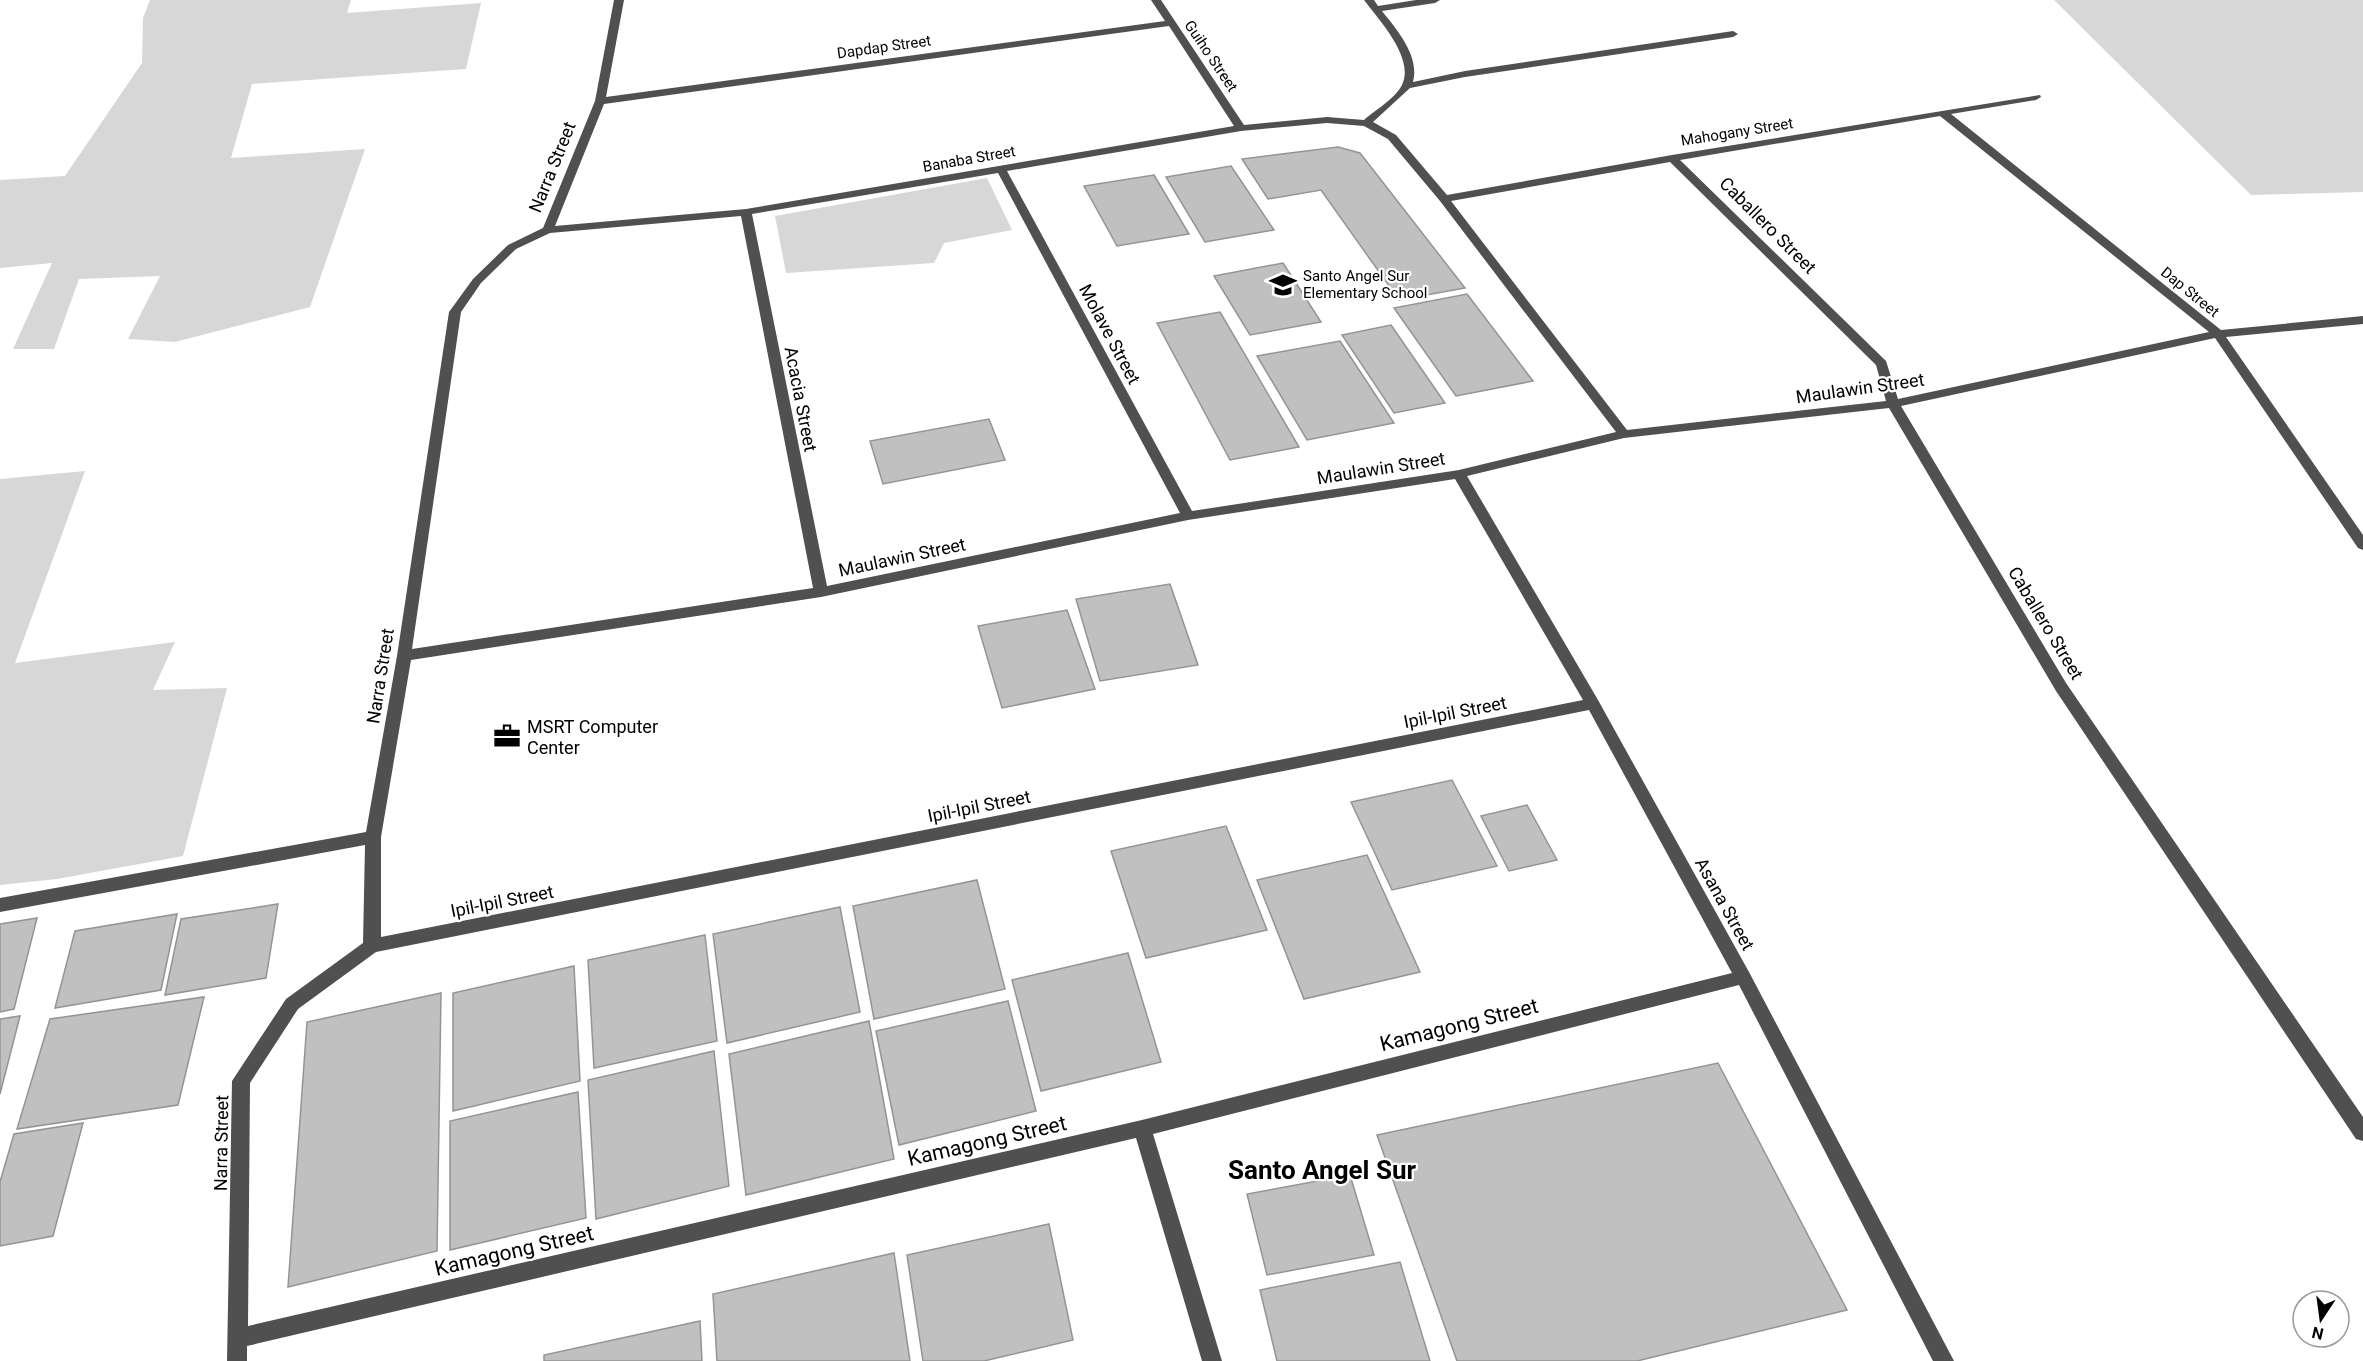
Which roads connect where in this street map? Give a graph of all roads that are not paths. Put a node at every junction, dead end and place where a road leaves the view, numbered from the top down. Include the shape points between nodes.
1 (619, 0) edge
2 (1156, 0) edge
3 (1435, 0) edge
4 (1372, 4) edge
5 (1172, 23) junction
6 (1733, 34) dead end
7 (1407, 86) junction
8 (2036, 97) dead end
9 (600, 101) junction
10 (1943, 113) junction
11 (1366, 123) junction
12 (1241, 128) junction
13 (1672, 158) junction
14 (1001, 169) junction
15 (1444, 200) junction
16 (746, 212) junction
17 (548, 230) junction
18 (2363, 320) edge
19 (2217, 334) junction
20 (1893, 404) junction
21 (1624, 434) junction
22 (1459, 474) junction
23 (1188, 516) junction
24 (2363, 545) edge
25 (821, 592) junction
26 (404, 656) junction
27 (1593, 704) junction
28 (373, 837) junction
29 (0, 905) edge
30 (372, 946) junction
31 (1743, 977) junction
32 (1142, 1128) junction
33 (2363, 1134) edge
34 (238, 1338) junction
35 (237, 1361) edge
36 (1212, 1361) edge
37 (1944, 1361) edge

1 - 9 street, Narra Street
2 - 5 street, Guiho Street
3 - 4 street
4 - 7 street via 1407,53 1411,70
5 - 9 street, Dapdap Street
5 - 12 street, Guiho Street
6 - 7 street
7 - 11 street
8 - 10 street, Mahogany Street
9 - 17 street, Narra Street
10 - 13 street, Mahogany Street
10 - 19 street, Dap Street
11 - 12 street, Banaba Street via 1328,120
11 - 15 street, Banaba Street via 1392,137
12 - 14 street, Banaba Street
13 - 15 street, Mahogany Street
13 - 20 street, Caballero Street via 1882,364
14 - 16 street, Banaba Street
14 - 23 street, Molave Street
15 - 21 street
16 - 17 street, Banaba Street
16 - 25 street, Acacia Street
17 - 26 street, Narra Street via 512,247 477,281 455,312
18 - 19 street, Maulawin Street
19 - 20 street, Maulawin Street
19 - 24 street, Dap Street
20 - 21 street, Maulawin Street
20 - 33 street, Caballero Street via 2061,687
21 - 22 street, Maulawin Street
22 - 23 street, Maulawin Street
22 - 27 street, Asana Street
23 - 25 street, Maulawin Street
25 - 26 street, Maulawin Street
26 - 28 street, Narra Street
27 - 30 street, Ipil-Ipil Street
27 - 31 street, Asana Street
28 - 29 street
28 - 30 street, Narra Street
30 - 34 street, Narra Street via 292,1004 241,1081
31 - 32 street, Kamagong Street
31 - 37 street, Asana Street
32 - 34 street, Kamagong Street
32 - 36 street
34 - 35 street, Narra Street

